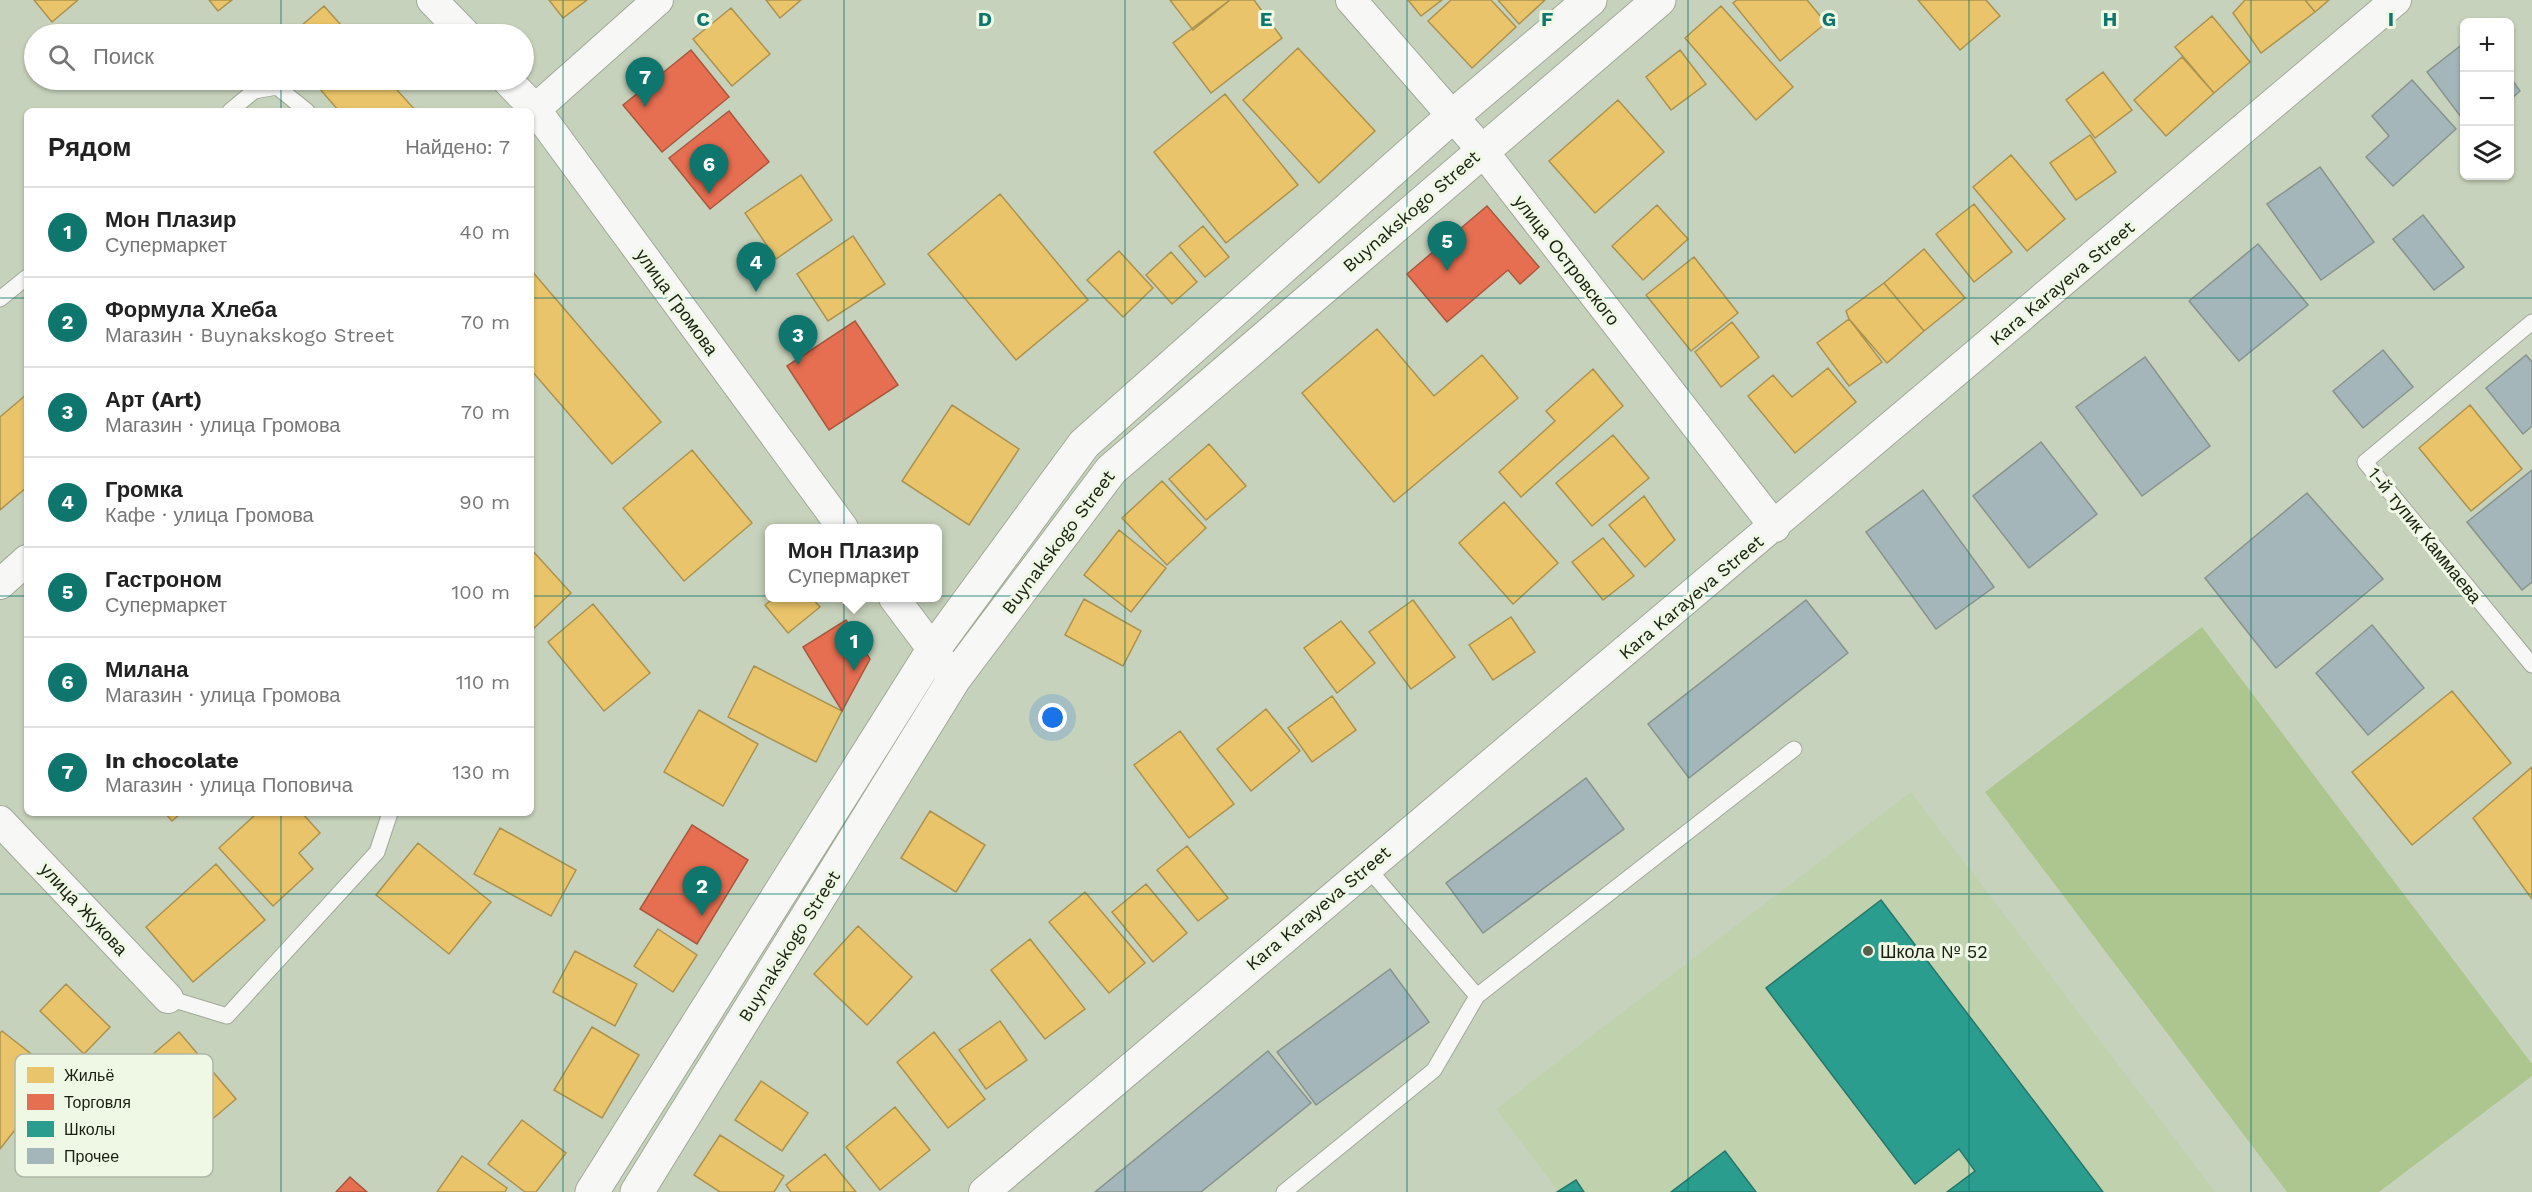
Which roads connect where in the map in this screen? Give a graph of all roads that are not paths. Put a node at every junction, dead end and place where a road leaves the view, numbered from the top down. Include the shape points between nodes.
1 (432, 0) edge
2 (658, 0) edge
3 (1351, 0) edge
4 (1590, 0) edge
5 (1659, 0) edge
6 (2396, 0) edge
7 (455, 24) edge
8 (260, 90) edge
9 (281, 90) edge
10 (515, 90) edge
11 (234, 108) edge
12 (303, 108) edge
13 (530, 108) edge
14 (534, 110) edge
15 (534, 112) edge
16 (1454, 116) junction
17 (1482, 150) junction
18 (24, 279) edge
19 (0, 299) edge
20 (2532, 322) edge
21 (840, 524) edge
22 (1775, 527) junction
23 (898, 602) edge
24 (933, 650) junction
25 (2532, 665) edge
26 (954, 679) junction
27 (1794, 749) dead end
28 (389, 816) edge
29 (0, 821) edge
30 (1366, 866) junction
31 (1477, 996) junction
32 (168, 998) joint
33 (592, 1192) edge
34 (637, 1192) edge
35 (984, 1192) edge
36 (1284, 1192) edge

1 - 7 street
2 - 14 street
3 - 16 street, улица Островского
4 - 16 main road, Buynakskogo Street
5 - 17 main road, Buynakskogo Street
6 - 22 street, Kara Karayeva Street
8 - 11 lane
9 - 12 lane
10 - 13 street, улица Громова
15 - 21 street, улица Громова
16 - 17 street, улица Островского
16 - 24 main road, Buynakskogo Street via 1084,444
17 - 22 street, улица Островского
17 - 26 main road, Buynakskogo Street via 1110,470
18 - 19 lane
20 - 25 lane, 1-й тупик Каммаева via 2365,462
22 - 30 street, Kara Karayeva Street
23 - 24 street
24 - 26 street
24 - 33 main road, Buynakskogo Street
26 - 34 main road, Buynakskogo Street
27 - 31 lane
28 - 32 lane via 377,852 227,1016
29 - 32 street, улица Жукова
30 - 31 lane
30 - 35 street, Kara Karayeva Street
31 - 36 lane via 1434,1070

